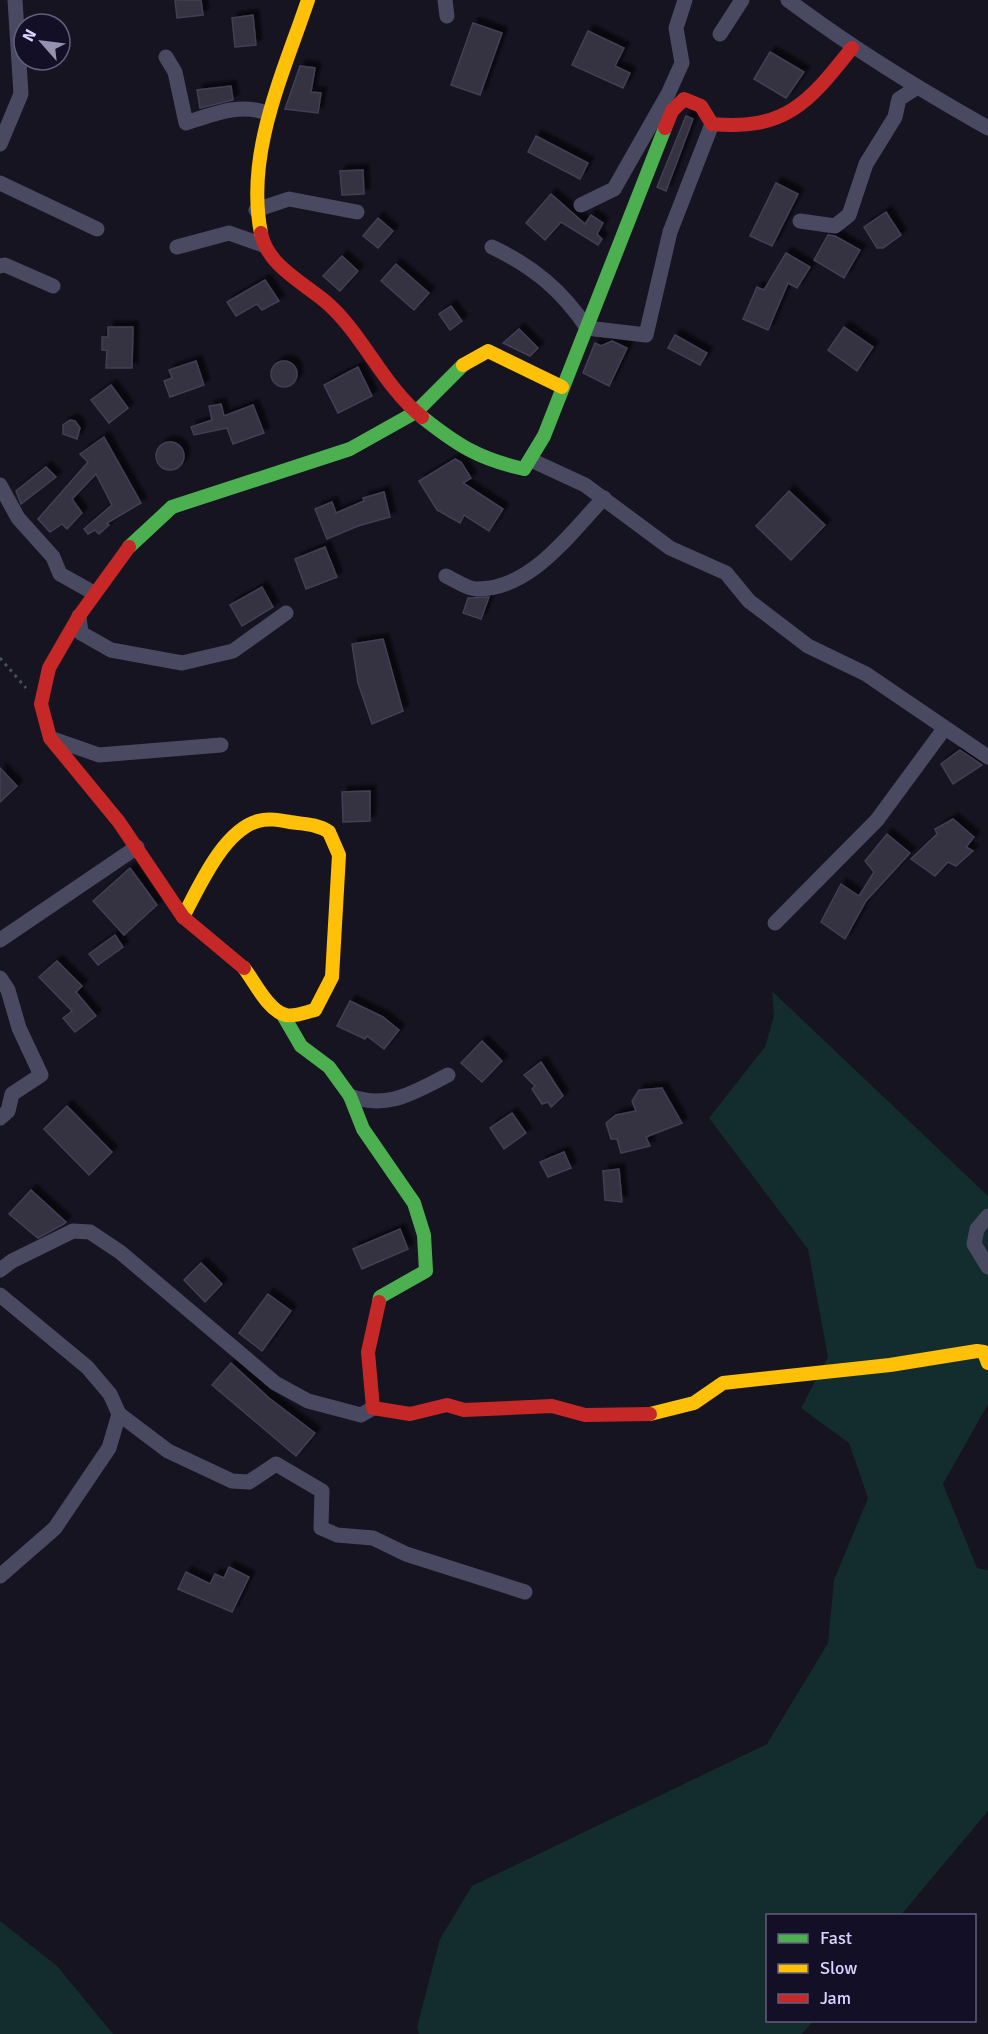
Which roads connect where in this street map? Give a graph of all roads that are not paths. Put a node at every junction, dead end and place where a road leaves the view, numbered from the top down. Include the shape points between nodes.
1 (15, 0) edge
2 (308, 0) edge
3 (445, 0) edge
4 (685, 0) edge
5 (742, 0) edge
6 (788, 0) edge
7 (447, 16) dead end
8 (720, 34) dead end
9 (852, 48) junction
10 (166, 57) dead end
11 (916, 88) junction
12 (269, 114) junction
13 (712, 124) junction
14 (988, 128) edge
15 (0, 144) edge
16 (0, 183) edge
17 (581, 205) dead end
18 (256, 210) junction
19 (357, 212) dead end
20 (800, 221) dead end
21 (97, 229) dead end
22 (263, 245) junction
23 (177, 247) dead end
24 (492, 247) dead end
25 (0, 266) edge
26 (54, 286) dead end
27 (587, 328) junction
28 (562, 387) junction
29 (416, 412) junction
30 (531, 460) junction
31 (0, 485) edge
32 (604, 498) junction
33 (446, 576) dead end
34 (94, 593) junction
35 (286, 613) dead end
36 (79, 616) junction
37 (944, 729) junction
38 (50, 738) junction
39 (220, 745) dead end
40 (988, 758) edge
41 (137, 847) junction
42 (183, 917) junction
43 (775, 923) dead end
44 (0, 940) edge
45 (0, 978) edge
46 (283, 1015) junction
47 (448, 1075) dead end
48 (350, 1096) junction
49 (0, 1118) edge
50 (988, 1216) edge
51 (988, 1267) edge
52 (0, 1270) edge
53 (0, 1295) edge
54 (988, 1363) edge
55 (373, 1408) junction
56 (119, 1414) junction
57 (0, 1576) edge
58 (525, 1592) dead end

1 - 15 street via 21,94
2 - 12 street
3 - 7 street
4 - 17 street via 676,28 682,63 668,94 614,189
5 - 8 street
6 - 9 street
9 - 11 street
9 - 13 street via 817,92 772,123 734,128
10 - 12 street via 175,72 186,123 221,111 257,109
11 - 14 street
11 - 20 street via 899,99 895,117 866,164 849,215 835,226
12 - 18 street via 256,179
13 - 27 street via 670,232 646,335
13 - 27 street via 701,106 684,99 672,111
16 - 21 street
18 - 19 street via 288,199
18 - 22 street
22 - 23 street via 229,233
22 - 29 street via 281,267 328,304
24 - 27 street via 523,262 564,296
25 - 26 street
27 - 28 street
28 - 29 street via 488,351 466,360
28 - 30 street
29 - 30 street via 457,445 498,463 524,468
29 - 34 street via 350,449 172,507 127,549
30 - 32 street
31 - 34 street via 18,518 54,557 60,574
32 - 33 street via 542,562 507,585 473,590
32 - 37 street via 670,548 726,573 749,602 808,646 866,674
34 - 36 street
35 - 36 street via 233,651 182,663 111,650 81,633
36 - 38 street via 50,668 41,704
37 - 40 street
37 - 43 street via 877,820
38 - 39 street via 99,755
38 - 41 street
41 - 42 street
41 - 44 street
42 - 46 street via 243,967
42 - 46 street via 230,839 243,828 259,820 323,826 336,837 339,855 332,977 315,1010
45 - 49 street via 41,1075 12,1094 8,1111
46 - 48 street via 301,1046 329,1067
47 - 48 street via 401,1099 366,1102
48 - 55 street via 363,1129 414,1203 424,1235 426,1271 380,1297 368,1352
50 - 51 street via 978,1229 974,1245
52 - 55 street via 73,1231 90,1232 120,1252 275,1383 308,1401 344,1411 361,1415
53 - 56 street via 87,1366 110,1394
54 - 55 street via 984,1352 978,1351 723,1383 694,1404 656,1414 585,1414 552,1406 464,1410 447,1405 426,1415 408,1416
56 - 57 street via 109,1448 55,1528
56 - 58 street via 168,1451 232,1481 249,1482 276,1464 322,1491 321,1528 337,1535 374,1538 406,1554

